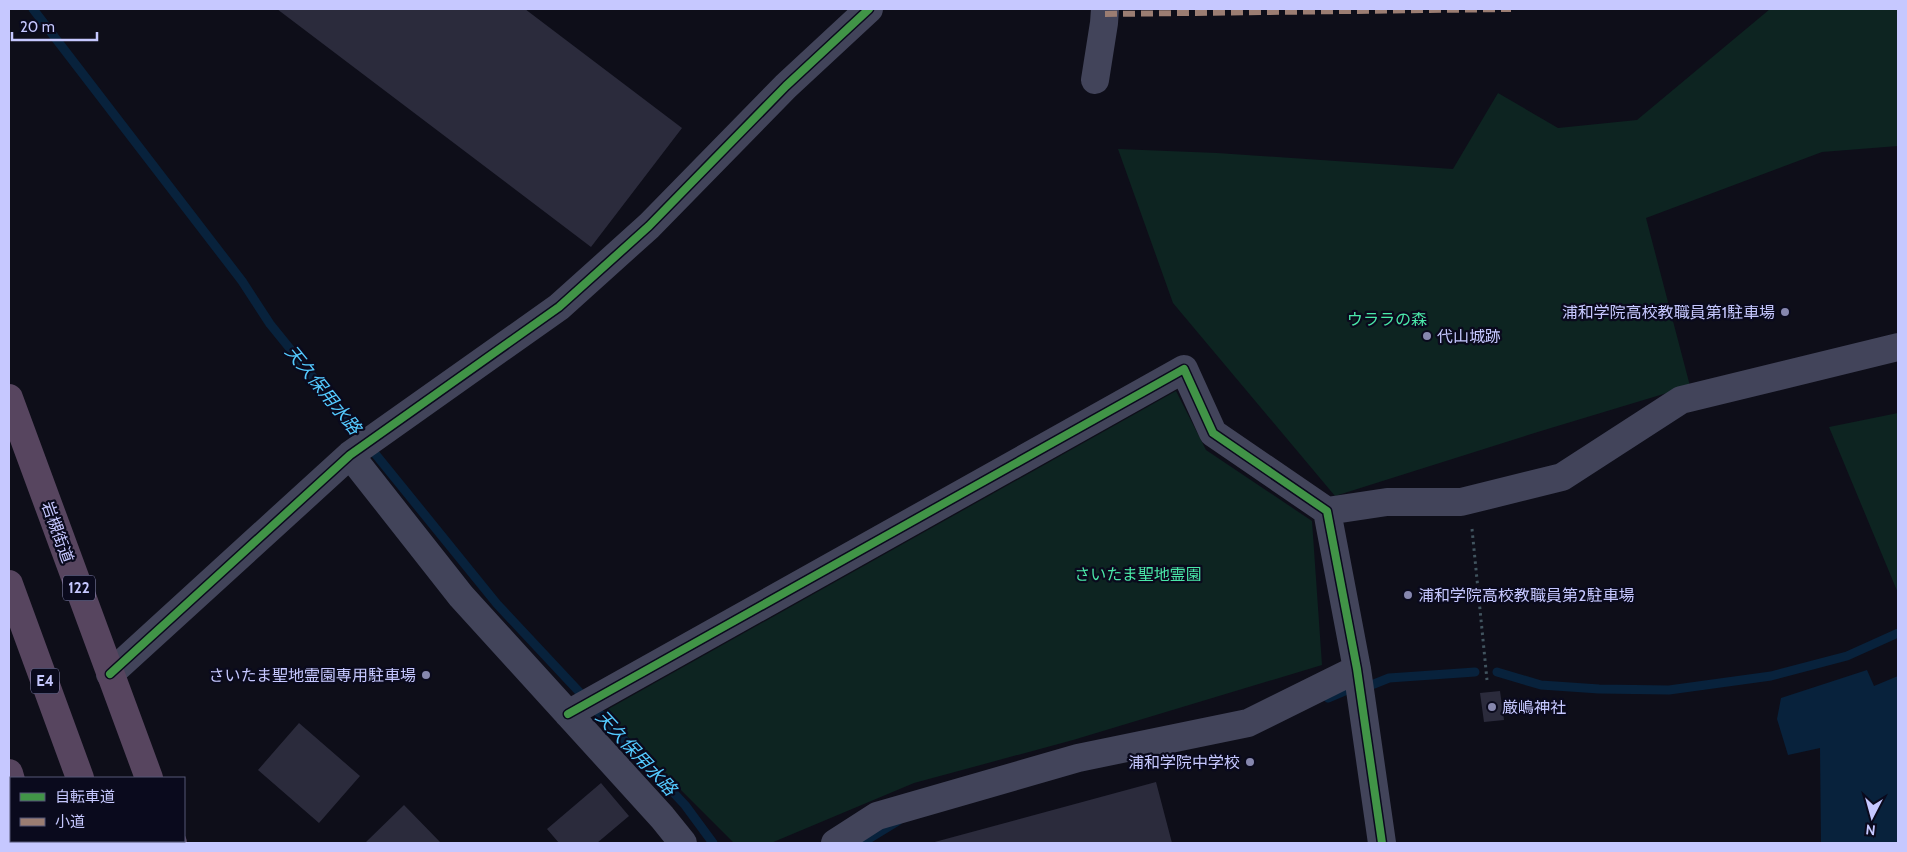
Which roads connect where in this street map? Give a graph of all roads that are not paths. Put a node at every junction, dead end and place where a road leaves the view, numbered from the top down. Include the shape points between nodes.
1 (869, 9) edge
2 (1105, 9) edge
3 (1095, 80) dead end
4 (1898, 347) edge
5 (9, 398) edge
6 (350, 455) junction
7 (1327, 512) junction
8 (9, 584) edge
9 (1357, 669) junction
10 (110, 674) junction
11 (568, 714) junction
12 (80, 777) edge
13 (149, 777) edge
14 (683, 843) edge
15 (835, 843) edge
16 (1382, 843) edge

1 - 6 street via 786,86 649,226 559,307
2 - 3 street
4 - 7 street via 1681,400 1562,477 1469,501 1387,502
5 - 10 highway, 岩槻街道 / 122
6 - 10 street
6 - 11 street via 461,596
7 - 9 street
7 - 11 street via 1213,433 1184,369
8 - 12 highway, E4
9 - 15 street via 1248,723 1078,758 877,816
9 - 16 street
10 - 13 highway, 岩槻街道 / 122
11 - 14 street

